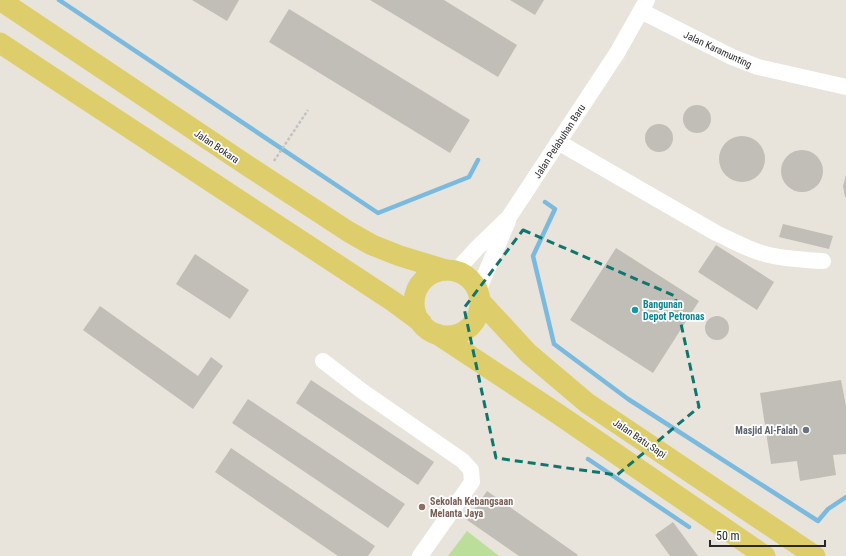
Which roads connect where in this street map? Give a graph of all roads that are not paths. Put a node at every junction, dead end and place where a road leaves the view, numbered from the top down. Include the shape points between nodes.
1 (0, 0) edge
2 (644, 5) edge
3 (0, 43) edge
4 (846, 87) edge
5 (558, 142) junction
6 (509, 217) junction
7 (823, 261) dead end
8 (451, 270) junction
9 (479, 296) junction
10 (429, 328) junction
11 (323, 361) dead end
12 (420, 556) edge
13 (765, 556) edge
14 (815, 556) edge

1 - 8 main road, Jalan Bokara via 349,232 400,256
2 - 4 street, Jalan Karamunting via 732,57 758,67
2 - 5 street, Jalan Pelabuhan Baru via 617,53
3 - 10 main road via 394,302
5 - 6 street, Jalan Pelabuhan Baru
5 - 7 street via 716,233 742,245 764,254
6 - 8 street, Jalan Pelabuhan Baru
6 - 9 street
8 - 9 main road via 469,279
8 - 10 main road via 427,276 416,293 416,313
9 - 10 main road via 479,312 467,329 447,336
9 - 14 main road, Jalan Batu Sapi via 528,353 587,403
10 - 13 main road
11 - 12 street via 463,461 471,470 472,482

